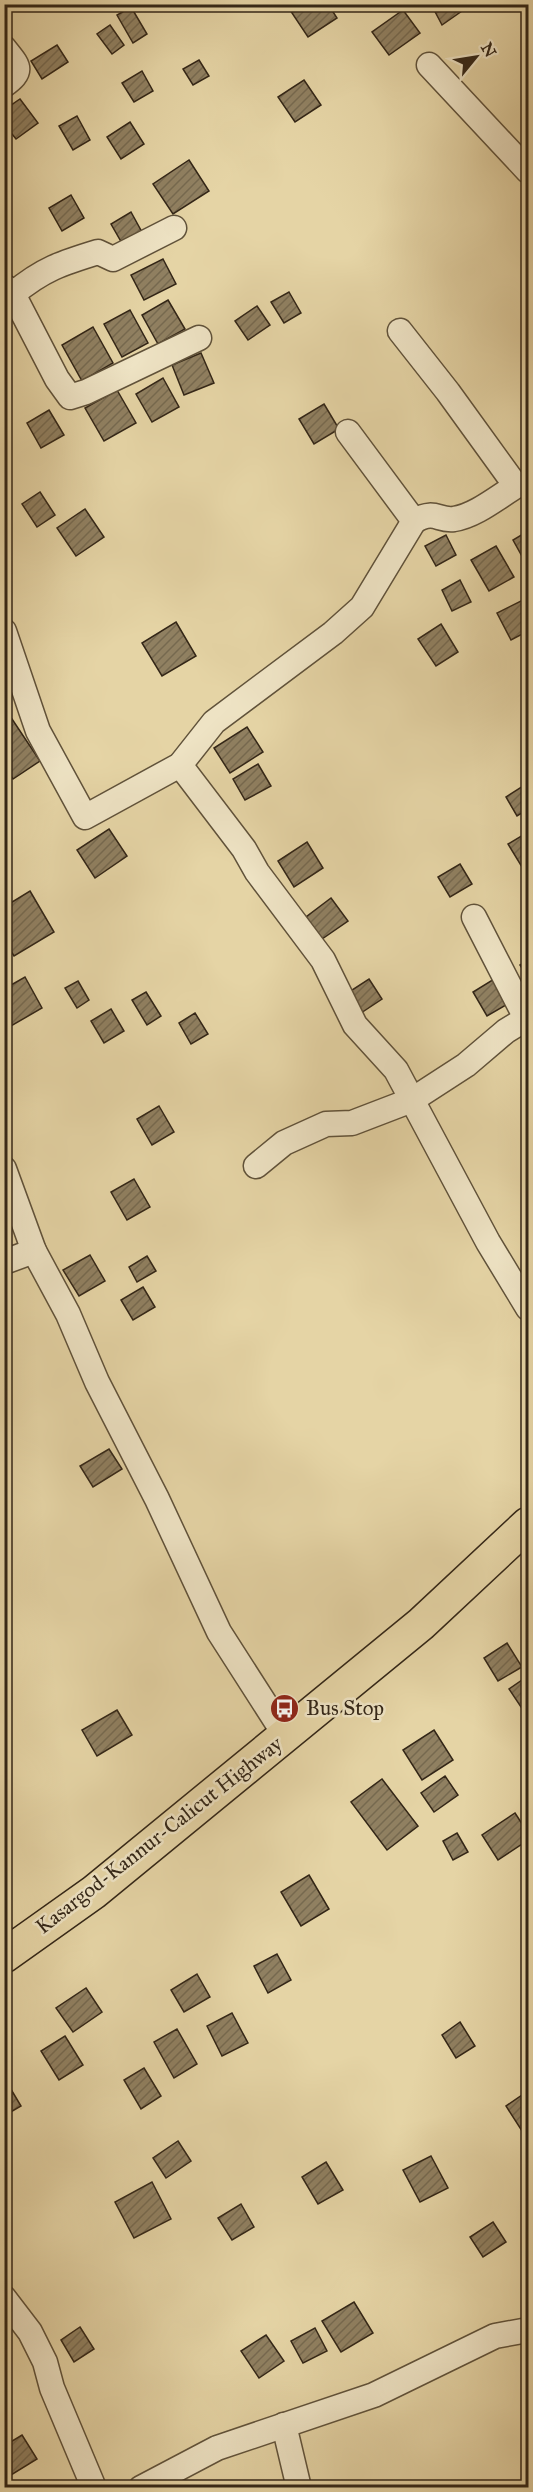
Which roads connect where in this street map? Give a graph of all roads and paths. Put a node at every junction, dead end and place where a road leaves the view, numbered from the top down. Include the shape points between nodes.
1 (4, 48) edge
2 (429, 65) dead end
3 (4, 86) edge
4 (528, 171) edge
5 (174, 228) dead end
6 (9, 290) edge
7 (400, 331) dead end
8 (199, 338) dead end
9 (348, 432) dead end
10 (522, 483) edge
11 (414, 521) junction
12 (4, 631) edge
13 (180, 765) junction
14 (474, 917) dead end
15 (528, 1020) edge
16 (412, 1100) junction
17 (256, 1166) dead end
18 (4, 1170) edge
19 (34, 1251) junction
20 (4, 1262) edge
21 (528, 1308) edge
22 (528, 1524) edge
23 (285, 1735) junction
24 (8, 1944) edge
25 (4, 2298) edge
26 (528, 2330) edge
27 (284, 2425) junction
28 (94, 2487) edge
29 (141, 2487) edge
30 (299, 2487) edge

1 - 3 street via 18,72
2 - 4 street
5 - 6 street via 113,259 98,252 53,266
6 - 8 street via 70,397
7 - 10 street
9 - 11 street
10 - 11 street via 466,515 452,519 423,516
11 - 13 street via 362,607 213,722
12 - 13 street via 38,731 85,817
13 - 16 street via 322,960 355,1025 396,1070
14 - 15 street
15 - 16 street via 506,1031 466,1065
16 - 17 street via 352,1123 327,1124 284,1143
16 - 21 street
18 - 19 street
19 - 20 street
19 - 23 street via 68,1314 219,1632
22 - 23 highway, Kasargod-Kannur-Calicut Highway via 421,1624
23 - 24 highway, Kasargod-Kannur-Calicut Highway via 94,1892
25 - 28 street via 30,2332 45,2362
26 - 27 street via 495,2336 374,2394
27 - 29 street via 217,2448
27 - 30 street

